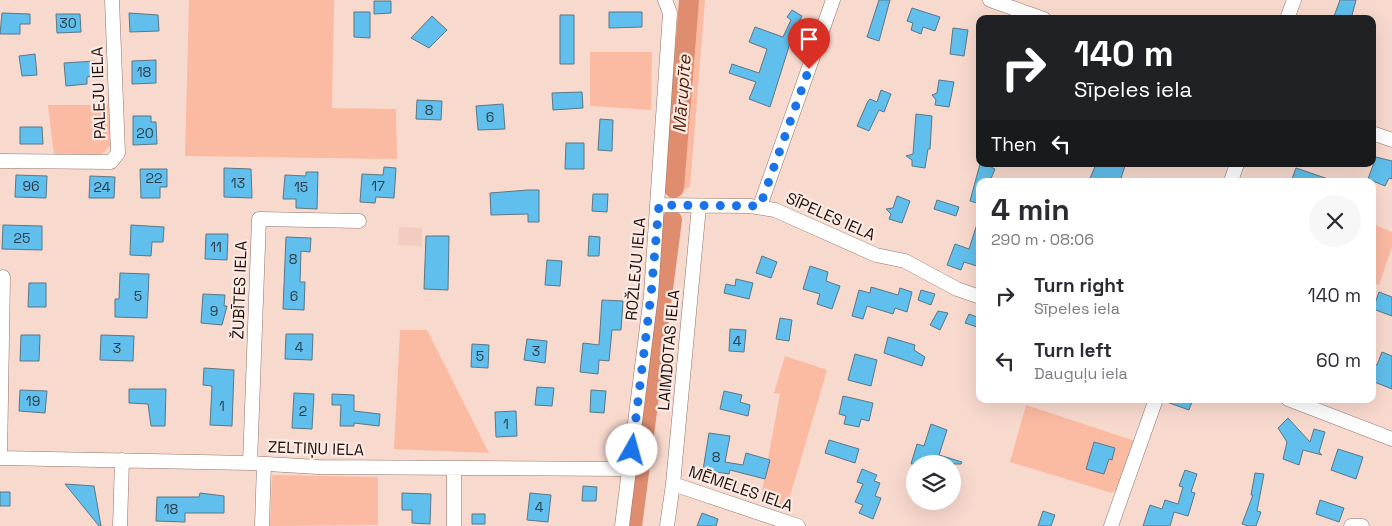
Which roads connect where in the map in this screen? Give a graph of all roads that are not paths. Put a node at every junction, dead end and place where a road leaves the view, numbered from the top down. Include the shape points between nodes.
1 (112, 0) edge
2 (834, 0) edge
3 (990, 0) edge
4 (1294, 0) edge
5 (668, 6) edge
6 (1033, 15) edge
7 (1288, 15) edge
8 (1376, 134) edge
9 (1392, 140) edge
10 (0, 161) edge
11 (659, 205) junction
12 (699, 206) junction
13 (760, 206) junction
14 (359, 221) dead end
15 (3, 277) dead end
16 (976, 296) edge
17 (1155, 403) edge
18 (1298, 403) edge
19 (1392, 439) edge
20 (0, 458) edge
21 (122, 460) junction
22 (250, 463) junction
23 (264, 464) junction
24 (630, 469) junction
25 (454, 470) junction
26 (673, 484) junction
27 (120, 526) edge
28 (262, 526) edge
29 (454, 526) edge
30 (622, 526) edge
31 (667, 526) edge
32 (798, 526) edge
33 (1111, 526) edge
34 (1351, 526) edge
35 (1362, 526) edge

1 - 10 street, PALEJU IELA via 118,153 111,162
2 - 13 street
3 - 6 street
4 - 7 street
5 - 11 street, ROŽLEJU IELA
8 - 9 street
11 - 12 street, SĪPELES IELA
11 - 24 street, ROŽLEJU IELA
12 - 13 street, SĪPELES IELA
12 - 26 street, LAIMDOTAS IELA
13 - 16 street, SĪPELES IELA via 876,255 905,261
14 - 22 street, ŽUBĪTES IELA via 259,219
15 - 20 street
17 - 33 street
18 - 19 street
20 - 21 street, ZELTIŅU IELA
21 - 22 street, ZELTIŅU IELA
21 - 27 street
22 - 23 street, ZELTIŅU IELA
23 - 25 street, ZELTIŅU IELA
23 - 28 street
24 - 25 street, ZELTIŅU IELA
24 - 30 street, ROŽLEJU IELA
25 - 29 street
26 - 31 street, LAIMDOTAS IELA
26 - 32 street, MĒMELES IELA
34 - 35 street

